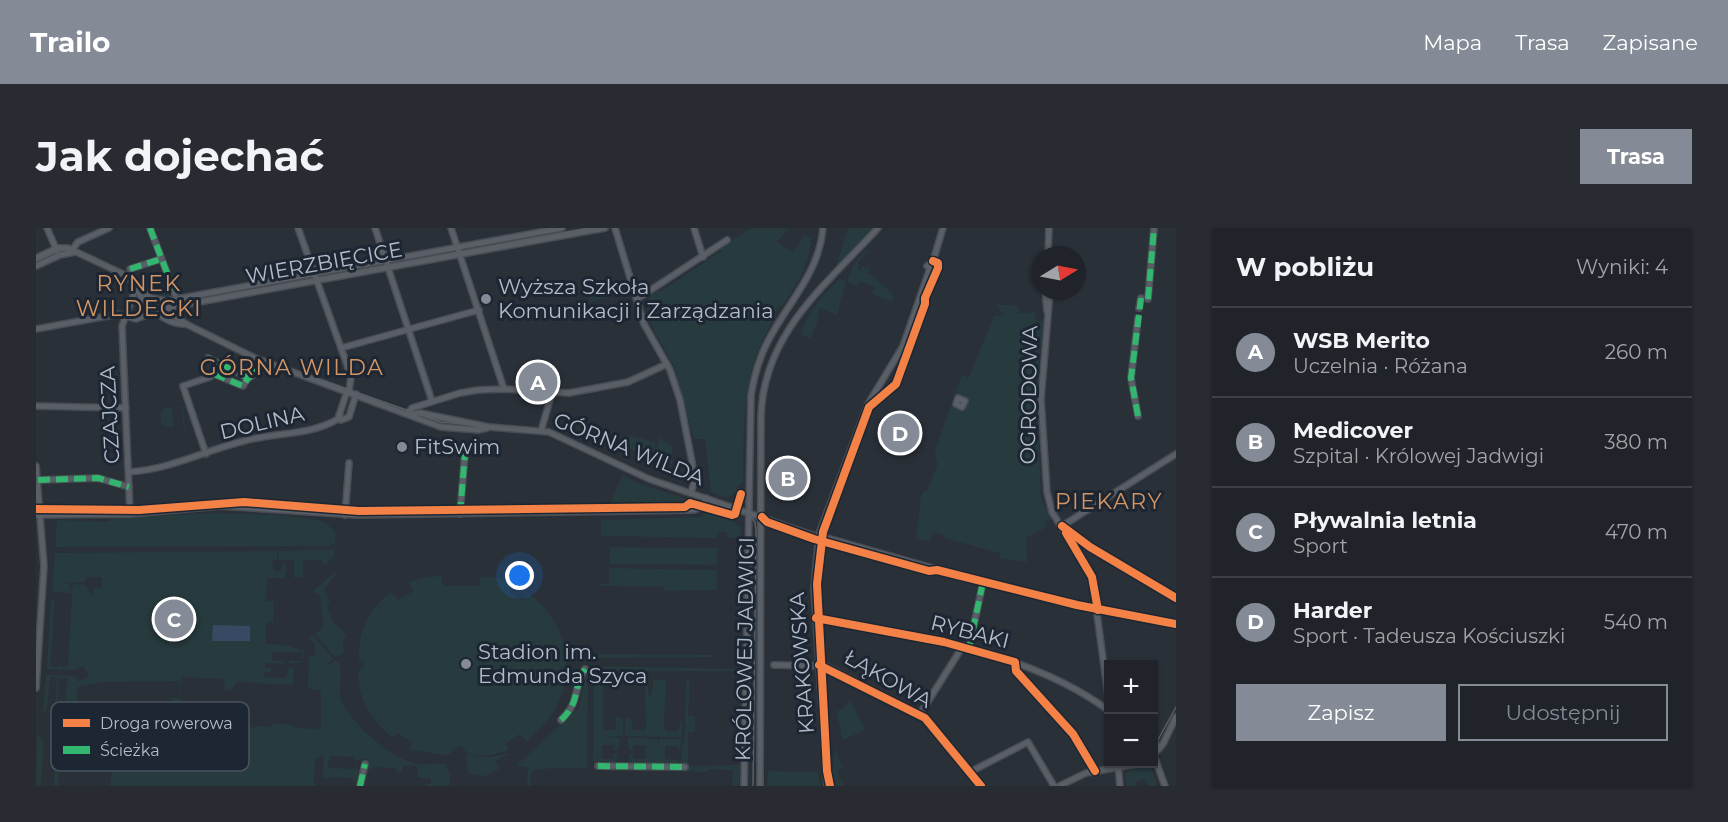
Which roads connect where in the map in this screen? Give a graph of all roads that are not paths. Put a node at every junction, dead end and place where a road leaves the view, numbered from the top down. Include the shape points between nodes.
1 (47, 228) edge
2 (109, 228) edge
3 (150, 228) edge
4 (298, 228) edge
5 (375, 228) edge
6 (451, 228) edge
7 (562, 228) edge
8 (605, 228) edge
9 (615, 228) edge
10 (694, 228) edge
11 (823, 228) edge
12 (878, 228) edge
13 (943, 228) edge
14 (1049, 228) edge
15 (1154, 228) edge
16 (727, 240) dead end
17 (1048, 246) edge
18 (458, 247) junction
19 (57, 248) junction
20 (73, 251) junction
21 (460, 255) junction
22 (58, 256) junction
23 (703, 257) junction
24 (36, 258) edge
25 (161, 259) junction
26 (386, 261) junction
27 (933, 261) junction
28 (36, 266) edge
29 (388, 268) junction
30 (130, 269) dead end
31 (929, 271) junction
32 (314, 274) junction
33 (317, 281) junction
34 (136, 288) junction
35 (175, 294) dead end
36 (146, 296) junction
37 (637, 298) junction
38 (1141, 298) dead end
39 (1148, 299) dead end
40 (1046, 300) edge
41 (1049, 300) edge
42 (166, 301) junction
43 (1139, 308) dead end
44 (159, 310) junction
45 (479, 310) junction
46 (170, 311) junction
47 (1047, 311) junction
48 (128, 316) junction
49 (1138, 318) dead end
50 (186, 324) junction
51 (36, 328) edge
52 (409, 330) junction
53 (774, 330) junction
54 (785, 334) junction
55 (341, 348) junction
56 (208, 357) dead end
57 (667, 364) junction
58 (256, 368) dead end
59 (248, 378) junction
60 (504, 389) junction
61 (351, 393) junction
62 (552, 393) junction
63 (432, 401) junction
64 (36, 406) edge
65 (126, 408) junction
66 (409, 413) junction
67 (339, 415) junction
68 (1138, 416) dead end
69 (541, 431) junction
70 (465, 453) dead end
71 (206, 454) junction
72 (1176, 454) edge
73 (349, 463) dead end
74 (36, 466) edge
75 (129, 472) junction
76 (38, 480) junction
77 (129, 487) junction
78 (691, 493) junction
79 (706, 498) junction
80 (747, 512) junction
81 (130, 514) junction
82 (460, 514) junction
83 (39, 515) edge
84 (345, 515) junction
85 (762, 517) junction
86 (1062, 526) junction
87 (819, 537) junction
88 (983, 582) junction
89 (1176, 598) edge
90 (1098, 610) junction
91 (816, 618) junction
92 (1176, 624) edge
93 (966, 647) junction
94 (1015, 662) junction
95 (1104, 662) edge
96 (774, 665) dead end
97 (819, 665) junction
98 (585, 669) dead end
99 (36, 688) edge
100 (1104, 708) edge
101 (920, 714) junction
102 (1176, 717) edge
103 (561, 720) dead end
104 (1159, 749) edge
105 (365, 764) dead end
106 (598, 766) dead end
107 (1158, 766) edge
108 (685, 767) dead end
109 (1109, 768) edge
110 (1118, 768) edge
111 (1095, 771) junction
112 (970, 772) junction
113 (360, 786) edge
114 (744, 786) edge
115 (760, 786) edge
116 (827, 786) edge
117 (981, 786) edge
118 (1054, 786) edge
119 (1059, 786) edge
120 (1120, 786) edge
121 (1165, 786) edge

1 - 19 street
2 - 20 street via 78,242
3 - 25 street
4 - 32 street
5 - 26 street
6 - 18 street
7 - 18 street, WIERZBIĘCICE
8 - 21 street, WIERZBIĘCICE
9 - 37 street
10 - 23 street
11 - 53 street, KRÓLOWEJ JADWIGI via 813,270
12 - 54 street, KRÓLOWEJ JADWIGI via 808,302
13 - 27 street
14 - 17 street
15 - 39 street
16 - 23 street
18 - 21 street
18 - 26 street, WIERZBIĘCICE
19 - 20 street
19 - 22 street
19 - 24 street
20 - 22 street
20 - 34 street via 123,274
21 - 29 street, WIERZBIĘCICE
21 - 45 street
22 - 28 street
23 - 37 street
25 - 30 street
25 - 35 street
26 - 29 street
26 - 32 street, WIERZBIĘCICE
27 - 31 street via 927,265
27 - 31 street via 938,263 938,269
29 - 33 street, WIERZBIĘCICE
29 - 52 street
31 - 87 street, KRAKOWSKA via 903,346 868,404
32 - 33 street
32 - 42 street, WIERZBIĘCICE
33 - 46 street, WIERZBIĘCICE
33 - 55 street
34 - 36 street
34 - 44 street via 141,298
34 - 48 street, CZAJCZA
36 - 42 street
36 - 44 street
37 - 57 street via 646,328
38 - 43 street
40 - 47 street, OGRODOWA
41 - 47 street, OGRODOWA
42 - 44 street
44 - 46 street, WIERZBIĘCICE
44 - 48 street, WIERZBIĘCICE via 136,319
44 - 50 street, GÓRNA WILDA via 180,325
45 - 52 street
45 - 60 street
46 - 50 street, GÓRNA WILDA
47 - 86 street, OGRODOWA via 1042,451 1048,499
48 - 51 street, WIERZBIĘCICE via 117,314
48 - 65 street, CZAJCZA via 122,324
49 - 68 street via 1131,378
50 - 61 street, GÓRNA WILDA via 255,358
52 - 55 street
52 - 63 street
53 - 54 street
53 - 80 street, KRÓLOWEJ JADWIGI via 760,360 751,395
54 - 85 street, KRÓLOWEJ JADWIGI via 770,363 762,393
55 - 61 street via 352,377
56 - 59 street
57 - 62 street via 628,382
57 - 78 street via 687,431 694,482
58 - 59 street
59 - 71 street via 243,386 212,375 183,386
60 - 62 street
60 - 63 street via 462,392
61 - 66 street, GÓRNA WILDA
61 - 67 street
61 - 67 street, DOLINA via 349,417 342,420
62 - 69 street
63 - 66 street via 412,408
64 - 65 street
65 - 75 street, CZAJCZA
66 - 69 street, GÓRNA WILDA via 489,427
67 - 71 street, DOLINA via 336,420 309,430 248,440
69 - 78 street, GÓRNA WILDA
70 - 82 street
71 - 75 street, DOLINA via 164,468
72 - 86 street
73 - 84 street
74 - 76 street
75 - 77 street, CZAJCZA
76 - 77 street via 109,479
76 - 83 street
77 - 81 street, CZAJCZA
78 - 79 street, GÓRNA WILDA
79 - 80 street, GÓRNA WILDA
79 - 82 street via 702,507 694,510
80 - 85 street, GÓRNA WILDA
80 - 114 street, KRÓLOWEJ JADWIGI
81 - 83 street
81 - 84 street via 228,506
82 - 84 street
83 - 99 street via 44,566
85 - 87 street, GÓRNA WILDA
85 - 115 street, KRÓLOWEJ JADWIGI
86 - 89 street
86 - 90 street, OGRODOWA via 1092,578
87 - 88 street, GÓRNA WILDA
87 - 91 street, KRAKOWSKA via 814,580
88 - 90 street, GÓRNA WILDA
88 - 93 street
90 - 92 street, GÓRNA WILDA
90 - 95 street, OGRODOWA
91 - 93 street, RYBAKI
91 - 97 street, KRAKOWSKA
93 - 94 street, RYBAKI
93 - 101 street
94 - 100 street via 1058,680
94 - 111 street, RYBAKI via 1016,672 1076,738
96 - 97 street, ŁĄKOWA
97 - 101 street, ŁĄKOWA
97 - 116 street, KRAKOWSKA
98 - 103 street via 578,679 573,708
101 - 112 street, ŁĄKOWA
102 - 104 street
105 - 113 street
106 - 108 street
107 - 121 street
109 - 111 street
110 - 120 street
111 - 119 street
112 - 117 street, ŁĄKOWA
112 - 118 street via 1028,742

